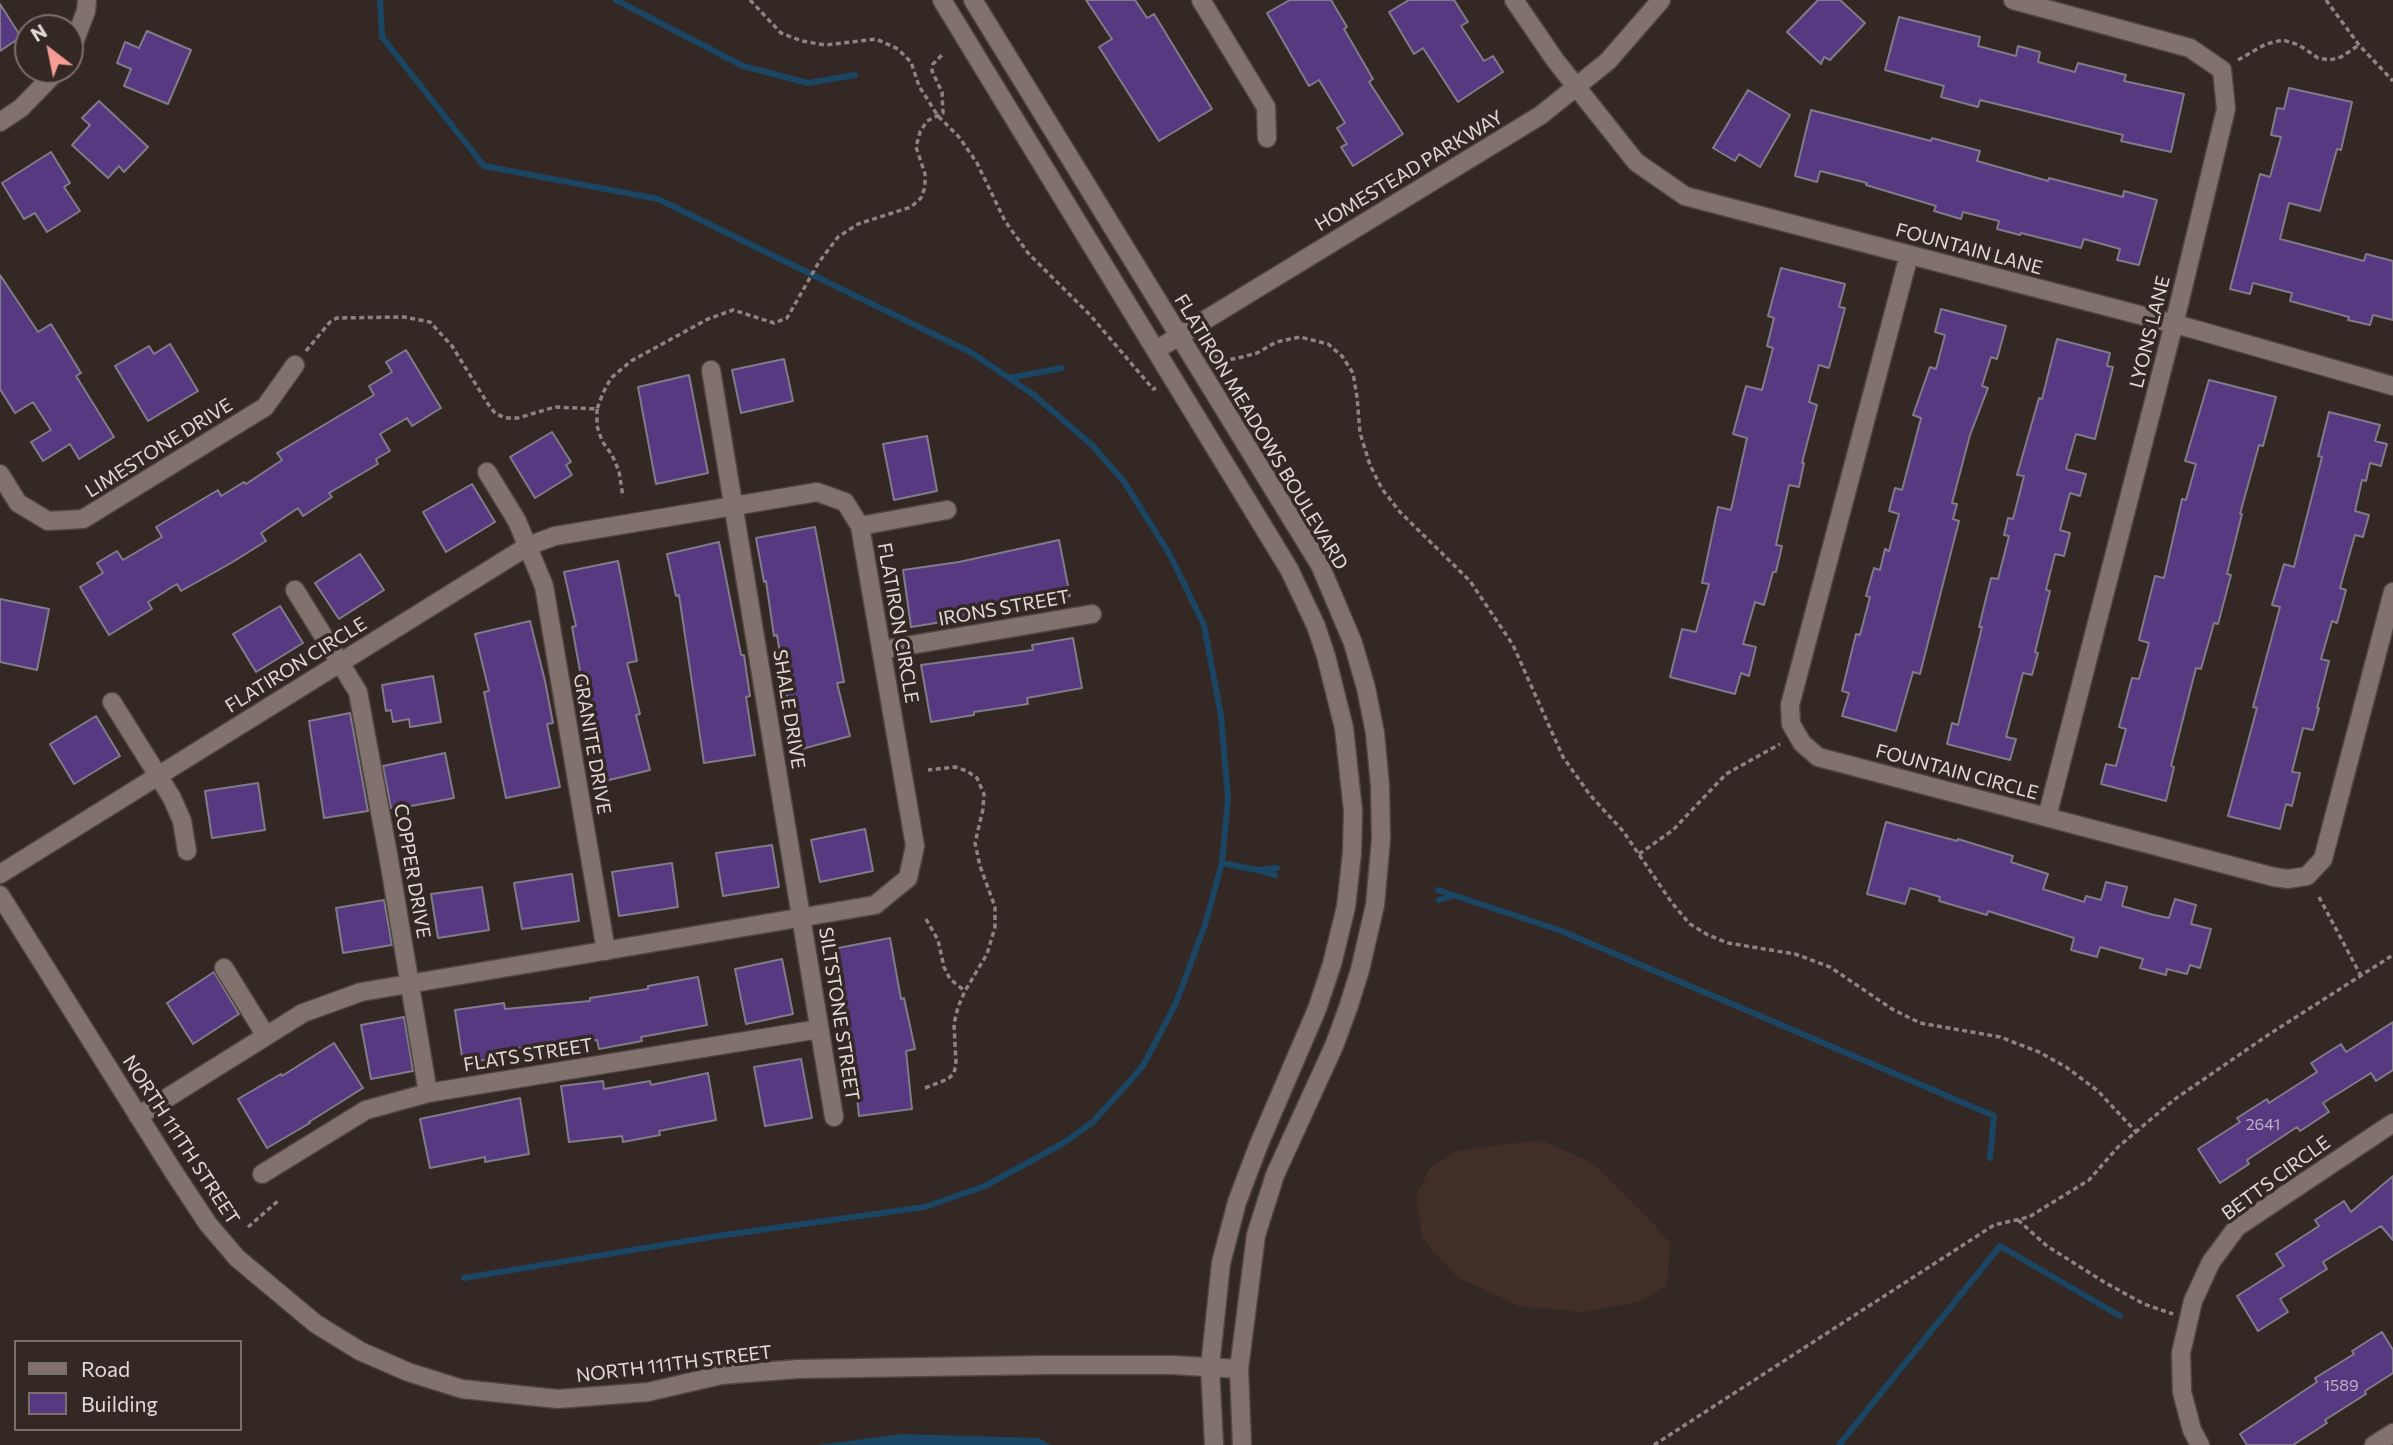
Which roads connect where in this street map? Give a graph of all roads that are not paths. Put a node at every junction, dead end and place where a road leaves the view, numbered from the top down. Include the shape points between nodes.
1 (942, 0) edge
2 (973, 0) edge
3 (1201, 0) edge
4 (1514, 0) edge
5 (1661, 0) edge
6 (2013, 0) edge
7 (44, 84) edge
8 (1575, 87) junction
9 (0, 122) edge
10 (1267, 138) dead end
11 (1909, 255) junction
12 (2173, 324) junction
13 (1180, 335) junction
14 (1156, 350) junction
15 (295, 365) road end
16 (711, 370) dead end
17 (2393, 386) edge
18 (487, 472) dead end
19 (0, 474) edge
20 (734, 507) junction
21 (947, 510) dead end
22 (860, 526) junction
23 (528, 546) junction
24 (295, 590) dead end
25 (2393, 592) edge
26 (1092, 614) dead end
27 (882, 650) junction
28 (340, 662) junction
29 (112, 702) dead end
30 (158, 776) junction
31 (2047, 817) junction
32 (187, 851) dead end
33 (0, 874) edge
34 (0, 895) edge
35 (803, 918) junction
36 (607, 951) junction
37 (224, 968) dead end
38 (410, 984) junction
39 (819, 1029) junction
40 (266, 1036) junction
41 (428, 1093) junction
42 (138, 1116) junction
43 (834, 1117) dead end
44 (2393, 1123) edge
45 (262, 1174) dead end
46 (1210, 1367) junction
47 (1239, 1369) junction
48 (2393, 1433) edge
49 (1214, 1445) edge
50 (1242, 1445) edge
51 (2200, 1445) edge
52 (2374, 1445) edge

1 - 14 street
2 - 13 street, FLATIRON MEADOWS BOULEVARD
3 - 10 street via 1266,107
4 - 8 street, FOUNTAIN LANE
5 - 8 street, HOMESTEAD PARKWAY via 1608,61
6 - 12 street, LYONS LANE via 2190,48 2222,70 2226,109
7 - 9 street
8 - 11 street, FOUNTAIN LANE via 1636,162 1685,196
8 - 13 street, HOMESTEAD PARKWAY via 1541,115
11 - 12 street, FOUNTAIN LANE
11 - 31 street, FOUNTAIN CIRCLE via 1790,705 1791,724 1802,743 1818,757
12 - 17 street, FOUNTAIN LANE
12 - 31 street, LYONS LANE
13 - 14 street, HOMESTEAD PARKWAY
13 - 47 street, FLATIRON MEADOWS BOULEVARD via 1306,540 1332,591 1366,688 1380,786 1379,871 1360,970 1334,1046 1275,1175 1256,1235
14 - 46 street via 1289,569 1315,626 1345,728 1353,811 1346,907 1332,964 1237,1202 1221,1263
15 - 19 street, LIMESTONE DRIVE via 265,407 83,519 48,521 18,503
16 - 20 street, SHALE DRIVE
18 - 23 street, GRANITE DRIVE
20 - 22 street, FLATIRON CIRCLE via 817,492 845,502
20 - 23 street, FLATIRON CIRCLE via 555,536
20 - 35 street, SHALE DRIVE
21 - 22 street
22 - 27 street, FLATIRON CIRCLE
23 - 28 street, FLATIRON CIRCLE
23 - 36 street, GRANITE DRIVE via 544,586
24 - 28 street, COPPER DRIVE
25 - 31 street, FOUNTAIN CIRCLE via 2323,859 2307,876 2274,877
26 - 27 street, IRONS STREET
27 - 35 street, FLATIRON CIRCLE via 915,846 908,878 875,905
28 - 30 street, FLATIRON CIRCLE
28 - 38 street, COPPER DRIVE via 358,692
29 - 30 street
30 - 32 street via 182,821
30 - 33 street, FLATIRON CIRCLE
34 - 42 street, NORTH 111TH STREET
35 - 36 street, FLATIRON CIRCLE
35 - 39 street, SILTSTONE STREET
36 - 38 street, FLATIRON CIRCLE
37 - 40 street
38 - 40 street, FLATIRON CIRCLE via 361,992 303,1013
38 - 41 street, COPPER DRIVE
39 - 41 street, FLATS STREET
39 - 43 street, SILTSTONE STREET
40 - 42 street, FLATIRON CIRCLE
41 - 45 street, FLATS STREET via 366,1110
42 - 46 street, NORTH 111TH STREET via 208,1224 247,1266 316,1324 360,1351 462,1389 558,1399 648,1392 721,1375 798,1369
44 - 51 street, BETTS CIRCLE via 2236,1227 2211,1262 2193,1301 2181,1353 2182,1392
46 - 47 street, NORTH 111TH STREET
46 - 49 street
47 - 50 street
48 - 52 street

